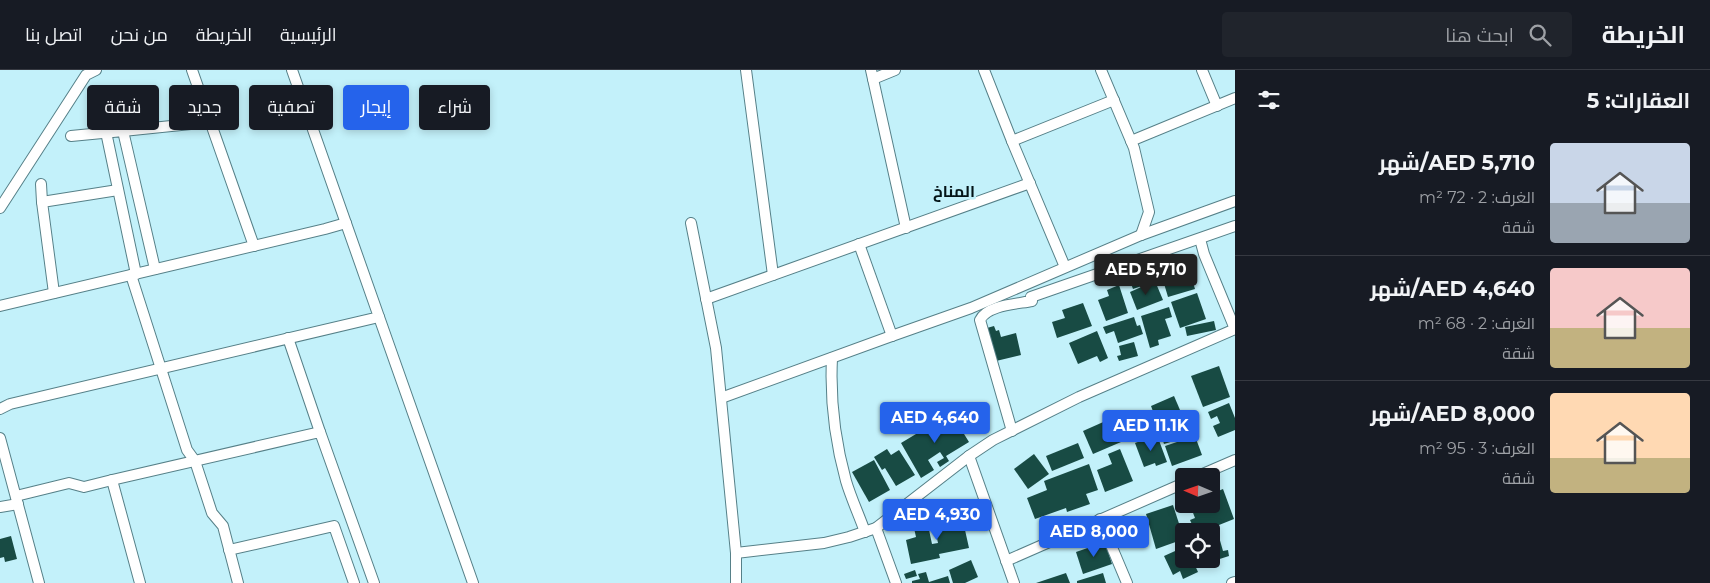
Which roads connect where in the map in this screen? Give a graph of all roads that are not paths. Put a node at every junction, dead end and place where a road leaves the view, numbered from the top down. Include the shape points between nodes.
1 (96, 70) edge
2 (192, 70) edge
3 (292, 70) edge
4 (746, 70) edge
5 (895, 70) edge
6 (984, 70) edge
7 (1101, 70) edge
8 (1202, 70) edge
9 (872, 74) edge
10 (197, 85) edge
11 (1235, 98) edge
12 (1114, 100) junction
13 (1217, 106) junction
14 (169, 126) edge
15 (213, 130) edge
16 (123, 131) junction
17 (106, 132) junction
18 (71, 136) dead end
19 (1012, 141) junction
20 (1131, 141) junction
21 (1030, 183) junction
22 (40, 184) dead end
23 (118, 190) junction
24 (1235, 201) edge
25 (42, 202) junction
26 (0, 208) edge
27 (346, 223) junction
28 (691, 223) dead end
29 (1235, 226) edge
30 (906, 228) junction
31 (1141, 235) junction
32 (1200, 239) junction
33 (859, 244) junction
34 (254, 246) junction
35 (1065, 267) junction
36 (155, 269) junction
37 (133, 274) junction
38 (773, 275) junction
39 (54, 293) junction
40 (706, 299) junction
41 (0, 306) edge
42 (379, 316) junction
43 (892, 336) junction
44 (288, 338) junction
45 (832, 358) junction
46 (160, 369) junction
47 (721, 398) junction
48 (0, 409) edge
49 (1012, 431) junction
50 (320, 432) junction
51 (0, 438) edge
52 (969, 456) junction
53 (1235, 460) edge
54 (195, 461) junction
55 (1216, 468) edge
56 (112, 480) junction
57 (1175, 487) edge
58 (17, 500) junction
59 (0, 507) edge
60 (1100, 519) junction
61 (352, 522) junction
62 (334, 526) junction
63 (876, 528) junction
64 (865, 532) junction
65 (229, 550) junction
66 (736, 553) junction
67 (1006, 560) junction
68 (39, 583) edge
69 (140, 583) edge
70 (238, 583) edge
71 (354, 583) edge
72 (374, 583) edge
73 (474, 583) edge
74 (736, 583) edge
75 (896, 583) edge
76 (1014, 583) edge
77 (1127, 583) edge

1 - 26 street via 86,75
2 - 10 street
3 - 27 street
4 - 38 street
5 - 9 street
6 - 19 street
7 - 12 street
8 - 13 street
9 - 30 street
11 - 13 street
12 - 19 street
12 - 20 street
13 - 20 street
14 - 16 street
15 - 34 street
16 - 17 street
16 - 36 street
17 - 18 street
17 - 23 street
19 - 21 street
20 - 31 street via 1149,212
21 - 30 street
21 - 35 street
22 - 25 street
23 - 25 street
23 - 37 street
24 - 31 street
25 - 39 street
27 - 34 street
27 - 42 street
28 - 40 street
29 - 32 street
30 - 33 street
31 - 35 street
32 - 49 street via 1235,329 1079,397
32 - 49 street via 1031,297 1032,301 983,314 980,320
33 - 38 street
33 - 43 street
34 - 36 street
35 - 43 street via 971,308
36 - 37 street
37 - 39 street
37 - 46 street
38 - 40 street
39 - 41 street
40 - 47 street via 716,348
42 - 44 street
42 - 73 street
43 - 45 street
44 - 46 street
44 - 50 street
45 - 47 street
45 - 64 street via 836,436 846,481
46 - 48 street
46 - 54 street via 187,450
47 - 66 street
49 - 52 street
50 - 54 street
50 - 61 street
51 - 58 street
52 - 63 street
52 - 67 street
53 - 55 street
54 - 56 street
54 - 65 street via 212,513 223,526
56 - 58 street via 84,487 70,483
56 - 69 street
57 - 60 street
58 - 59 street
58 - 68 street
60 - 67 street
60 - 77 street
61 - 62 street
61 - 72 street
62 - 65 street
62 - 71 street
63 - 64 street
63 - 75 street
64 - 66 street via 824,543
65 - 70 street
66 - 74 street
67 - 76 street

